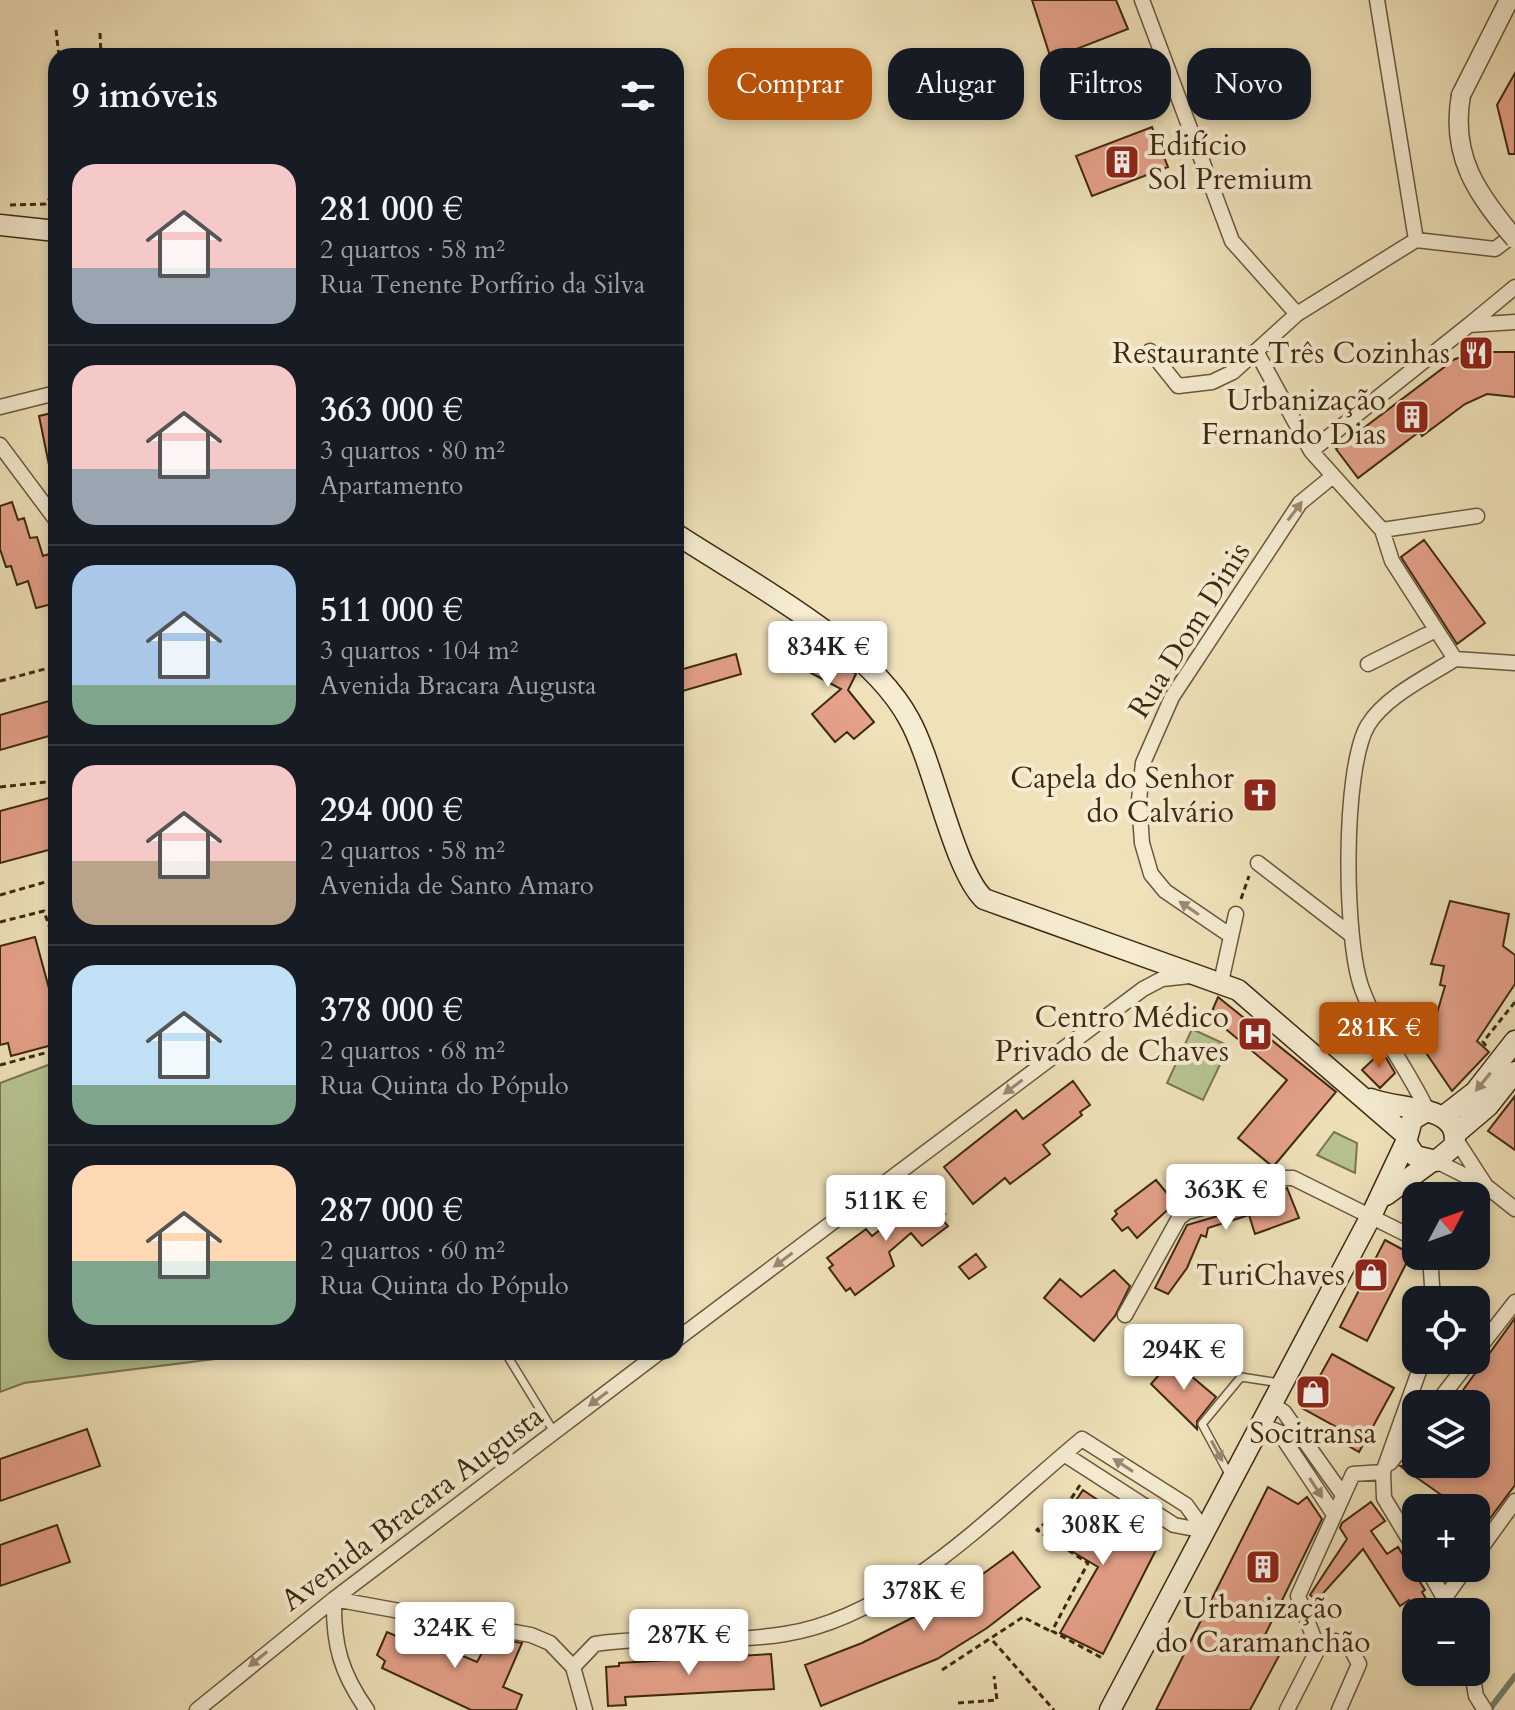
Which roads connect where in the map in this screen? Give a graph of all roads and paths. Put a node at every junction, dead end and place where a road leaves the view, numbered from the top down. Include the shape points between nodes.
1 (1142, 0) edge
2 (1377, 0) edge
3 (1509, 0) edge
4 (56, 30) dead end
5 (100, 33) dead end
6 (58, 48) edge
7 (101, 48) edge
8 (48, 200) edge
9 (0, 205) edge
10 (0, 225) edge
11 (48, 230) edge
12 (1515, 236) edge
13 (1416, 240) junction
14 (1515, 287) edge
15 (1297, 314) junction
16 (1515, 322) edge
17 (1469, 325) junction
18 (1150, 351) dead end
19 (1256, 351) junction
20 (48, 395) edge
21 (0, 407) edge
22 (0, 445) edge
23 (1311, 451) junction
24 (1333, 476) junction
25 (48, 509) edge
26 (1477, 516) dead end
27 (1382, 530) junction
28 (684, 539) edge
29 (1436, 630) junction
30 (1455, 659) junction
31 (1515, 663) edge
32 (1368, 664) dead end
33 (48, 668) edge
34 (0, 681) edge
35 (48, 782) edge
36 (0, 787) edge
37 (1258, 863) joint
38 (48, 881) edge
39 (0, 895) edge
40 (1236, 914) joint
41 (0, 922) edge
42 (48, 923) edge
43 (1350, 934) junction
44 (1231, 936) junction
45 (1123, 946) junction
46 (1199, 976) junction
47 (1221, 982) junction
48 (1143, 989) junction
49 (1515, 1041) edge
50 (48, 1052) edge
51 (0, 1065) edge
52 (1515, 1072) edge
53 (1365, 1097) junction
54 (1442, 1122) junction
55 (1406, 1139) junction
56 (1434, 1161) junction
57 (1478, 1182) edge
58 (1483, 1182) edge
59 (1490, 1189) edge
60 (1509, 1204) edge
61 (1374, 1210) junction
62 (1515, 1218) edge
63 (1402, 1229) edge
64 (1515, 1302) edge
65 (1125, 1315) dead end
66 (684, 1334) edge
67 (1490, 1334) edge
68 (510, 1360) edge
69 (649, 1360) edge
70 (1418, 1374) edge
71 (1459, 1374) edge
72 (1282, 1384) junction
73 (1447, 1390) edge
74 (1272, 1404) junction
75 (1261, 1425) junction
76 (554, 1432) junction
77 (1402, 1447) edge
78 (1064, 1454) junction
79 (1383, 1472) junction
80 (1232, 1480) junction
81 (1081, 1483) dead end
82 (1343, 1495) junction
83 (1515, 1501) edge
84 (1333, 1513) junction
85 (1402, 1528) edge
86 (1205, 1531) junction
87 (1490, 1536) edge
88 (334, 1599) junction
89 (1052, 1631) junction
90 (992, 1640) junction
91 (1318, 1649) junction
92 (1104, 1659) dead end
93 (573, 1667) junction
94 (942, 1670) dead end
95 (994, 1676) dead end
96 (1474, 1686) edge
97 (958, 1703) dead end
98 (1484, 1709) edge
99 (197, 1710) edge
100 (367, 1710) edge
101 (585, 1710) edge
102 (1054, 1710) edge
103 (1110, 1710) edge
104 (1287, 1710) edge
105 (1339, 1710) edge

1 - 15 street via 1232,241
2 - 13 street
3 - 12 street, bridge via 1461,95 1458,142 1477,192
4 - 6 path
5 - 7 path
8 - 9 path
10 - 11 main road
12 - 13 street via 1495,249
13 - 15 street
14 - 17 street
15 - 19 street
16 - 17 street
17 - 23 street
18 - 19 street via 1178,386 1212,382
19 - 23 street
20 - 21 street
22 - 25 street
23 - 24 street
24 - 27 street
44 -> 24 street, Rua Dom Dinis via 1165,891 1151,874 1142,843 1143,763 1180,684 1300,503
26 - 27 street
27 - 29 street via 1392,561
28 - 45 main road via 835,638 882,680 917,733 975,889 990,902
29 - 30 street
29 - 32 street
30 - 31 street
30 - 43 street via 1390,702 1369,725 1358,752
33 - 34 path
35 - 36 path
37 - 40 path
37 - 43 street
38 - 39 path
40 - 44 street
41 - 42 path via 44,911
43 - 54 street via 1364,995
44 - 47 street
45 - 46 main road
45 - 48 street via 1145,967
46 - 47 main road
46 - 48 street via 1168,977
47 - 53 main road via 1254,1003
48 -> 66 street
49 -> 54 main road via 1475,1092
50 - 51 path
52 - 54 main road via 1480,1114
53 - 54 main road
53 - 55 main road
54 - 55 main road via 1412,1120
54 - 56 main road via 1450,1153
54 - 58 street
55 - 56 main road via 1415,1156
55 - 61 main road
56 - 57 street
56 - 61 main road via 1403,1180
59 - 60 street
60 - 62 street
61 - 63 street
61 - 65 street via 1293,1178 1279,1178 1252,1195 1187,1212
61 - 72 main road
64 - 67 street
68 - 76 lane
69 -> 76 street, Avenida Bracara Augusta
70 - 79 street
71 - 73 street
72 - 74 main road
72 -> 80 lane via 1241,1377 1202,1424
74 - 75 main road
74 - 82 street via 1284,1412
75 - 80 main road
75 -> 84 street via 1279,1432
76 - 88 street, Avenida Bracara Augusta
77 - 79 street
78 - 86 street via 1174,1525
86 -> 78 street via 1186,1505 1082,1439
78 - 93 street via 937,1560 880,1600 840,1618 784,1635 595,1644
79 - 82 street via 1353,1474
79 - 85 street via 1384,1498
80 - 86 main road
81 - 89 path via 1069,1502 1037,1530 1088,1563
82 - 84 street
83 - 87 street
84 - 91 street via 1298,1596
86 - 103 main road
88 - 93 street via 531,1635 550,1643
88 -> 99 street, Avenida Bracara Augusta
88 - 100 street via 334,1631 346,1680
89 - 90 path via 1023,1617
89 - 92 path
90 - 94 path
90 - 102 path
91 - 104 street
91 - 105 street via 1336,1641 1358,1655 1359,1669
93 - 101 street
95 - 97 path via 997,1700
96 - 98 street

